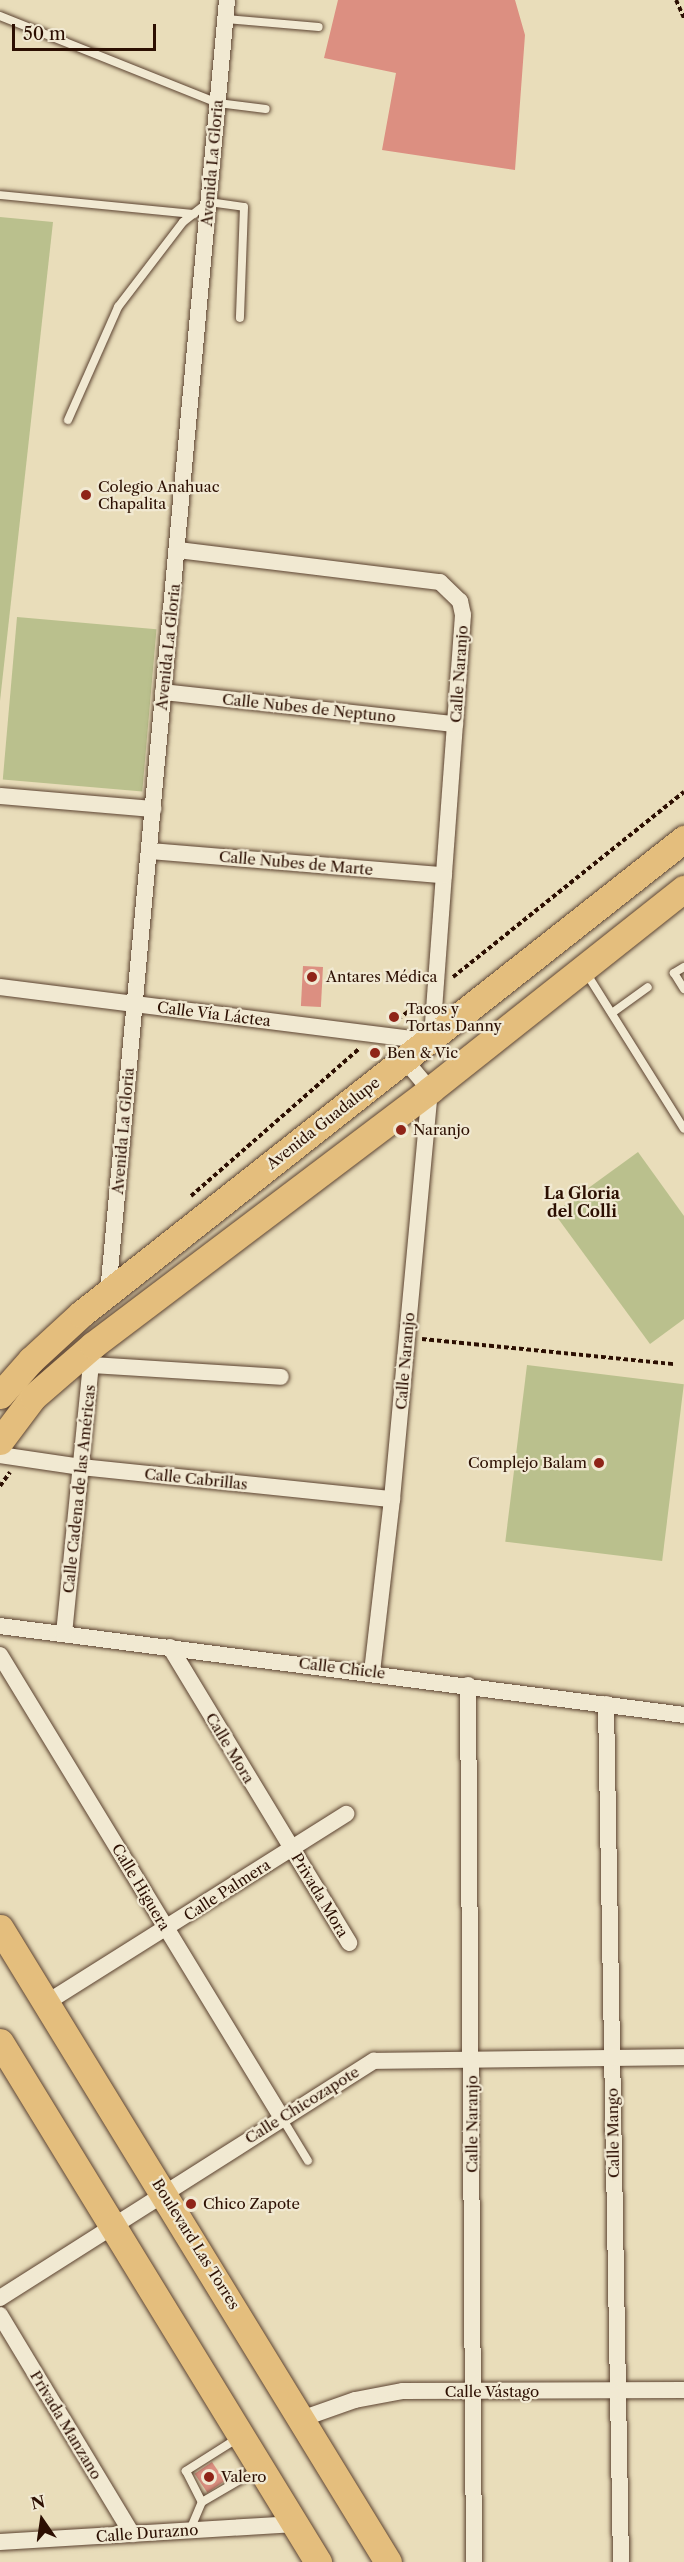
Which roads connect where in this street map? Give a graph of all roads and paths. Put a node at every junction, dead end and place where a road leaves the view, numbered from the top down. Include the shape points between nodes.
1 (227, 0) edge
2 (676, 0) edge
3 (0, 16) edge
4 (684, 18) edge
5 (226, 19) junction
6 (319, 27) dead end
7 (218, 103) junction
8 (266, 109) dead end
9 (0, 195) edge
10 (208, 202) junction
11 (194, 214) junction
12 (240, 318) dead end
13 (68, 420) dead end
14 (178, 550) junction
15 (163, 692) junction
16 (455, 724) junction
17 (684, 792) edge
18 (0, 796) edge
19 (153, 809) junction
20 (684, 839) edge
21 (149, 851) junction
22 (444, 875) junction
23 (684, 889) edge
24 (684, 967) edge
25 (584, 968) junction
26 (0, 987) edge
27 (648, 987) dead end
28 (684, 989) edge
29 (435, 991) junction
30 (135, 1004) junction
31 (612, 1013) junction
32 (375, 1035) junction
33 (430, 1040) junction
34 (405, 1059) junction
35 (430, 1090) junction
36 (684, 1129) edge
37 (182, 1204) dead end
38 (108, 1293) junction
39 (406, 1337) junction
40 (92, 1355) junction
41 (674, 1364) dead end
42 (281, 1377) dead end
43 (0, 1395) edge
44 (0, 1442) edge
45 (0, 1455) edge
46 (81, 1467) junction
47 (392, 1499) junction
48 (0, 1626) edge
49 (64, 1634) junction
50 (170, 1647) junction
51 (0, 1655) edge
52 (372, 1672) junction
53 (468, 1685) junction
54 (606, 1704) junction
55 (684, 1715) edge
56 (346, 1814) dead end
57 (291, 1848) junction
58 (0, 1928) edge
59 (166, 1929) junction
60 (349, 1943) dead end
61 (46, 2003) junction
62 (0, 2042) edge
63 (684, 2057) edge
64 (612, 2058) junction
65 (471, 2060) junction
66 (282, 2118) junction
67 (308, 2161) dead end
68 (164, 2192) junction
69 (112, 2226) junction
70 (0, 2298) edge
71 (0, 2315) edge
72 (684, 2390) edge
73 (618, 2391) junction
74 (474, 2392) junction
75 (303, 2418) junction
76 (241, 2436) junction
77 (260, 2468) junction
78 (202, 2502) junction
79 (295, 2524) junction
80 (190, 2530) junction
81 (132, 2534) junction
82 (0, 2542) edge
83 (318, 2562) edge
84 (388, 2562) edge
85 (474, 2562) edge
86 (621, 2562) edge

1 - 5 street, Avenida La Gloria
2 - 4 path
3 - 7 lane
5 - 6 lane
5 - 7 street, Avenida La Gloria
7 - 8 lane
7 - 10 street, Avenida La Gloria
9 - 11 lane
10 - 11 lane
10 - 12 lane via 244,207
10 - 14 street, Avenida La Gloria
11 - 13 lane via 117,307
14 - 15 street, Avenida La Gloria
14 - 16 street, Calle Naranjo via 440,582 455,592 463,615
15 - 16 street, Calle Nubes de Neptuno
15 - 19 street, Avenida La Gloria
16 - 22 street, Calle Naranjo
17 - 29 path
18 - 19 street
19 - 21 street, Avenida La Gloria
20 - 33 main road, Avenida Guadalupe
21 - 22 street, Calle Nubes de Marte
21 - 30 street, Avenida La Gloria
22 - 29 street, Calle Naranjo
23 - 25 main road
24 - 28 lane via 674,973
25 - 31 lane
25 - 35 main road
26 - 30 street, Calle Vía Láctea
27 - 31 lane
29 - 32 path
29 - 33 street, Calle Naranjo
30 - 32 street, Calle Vía Láctea
30 - 38 street, Avenida La Gloria
31 - 36 lane
32 - 33 street, Calle Vía Láctea
32 - 37 path
33 - 34 main road, Avenida Guadalupe
34 - 35 street
34 - 38 main road, Avenida Guadalupe
35 - 39 street, Calle Naranjo
35 - 40 main road
38 - 43 main road, Avenida Guadalupe via 31,1360
39 - 41 path
39 - 47 street, Calle Naranjo
40 - 42 street
40 - 44 main road via 33,1397
40 - 46 street, Calle Cadena de las Américas
45 - 46 street, Calle Cabrillas
46 - 47 street, Calle Cabrillas
46 - 49 street, Calle Cadena de las Américas
47 - 52 street, Calle Naranjo
48 - 49 street, Calle Chicle
49 - 50 street, Calle Chicle
50 - 52 street, Calle Chicle
50 - 57 street, Calle Mora
51 - 59 street, Calle Higuera
52 - 53 street, Calle Chicle
53 - 54 street, Calle Chicle
53 - 65 street, Calle Naranjo
54 - 55 street, Calle Chicle
54 - 64 street, Calle Mango
56 - 57 street, Calle Palmera
57 - 59 street, Calle Palmera
57 - 60 street, Privada Mora
58 - 61 main road, Boulevard Las Torres
59 - 61 street, Calle Palmera
59 - 66 street, Calle Higuera
61 - 68 main road, Boulevard Las Torres
62 - 69 main road
63 - 64 street, Calle Chicozapote
64 - 65 street, Calle Chicozapote
64 - 73 street, Calle Mango
65 - 66 street, Calle Chicozapote via 374,2061
65 - 74 street, Calle Naranjo
66 - 67 lane
66 - 68 street, Calle Chicozapote
68 - 69 street, Calle Chicozapote
68 - 75 main road, Boulevard Las Torres
69 - 70 street, Calle Chicozapote
69 - 76 main road
71 - 81 street, Privada Manzano
72 - 73 street, Calle Vástago
73 - 74 street, Calle Vástago
73 - 86 street, Calle Mango
74 - 75 street, Calle Vástago via 379,2394
74 - 85 street, Calle Naranjo
75 - 84 main road, Boulevard Las Torres
76 - 77 main road
76 - 78 lane via 186,2471
77 - 78 lane
77 - 79 main road
78 - 80 lane
79 - 80 street, Calle Durazno
79 - 83 main road
80 - 81 street, Calle Durazno
81 - 82 street, Calle Durazno

